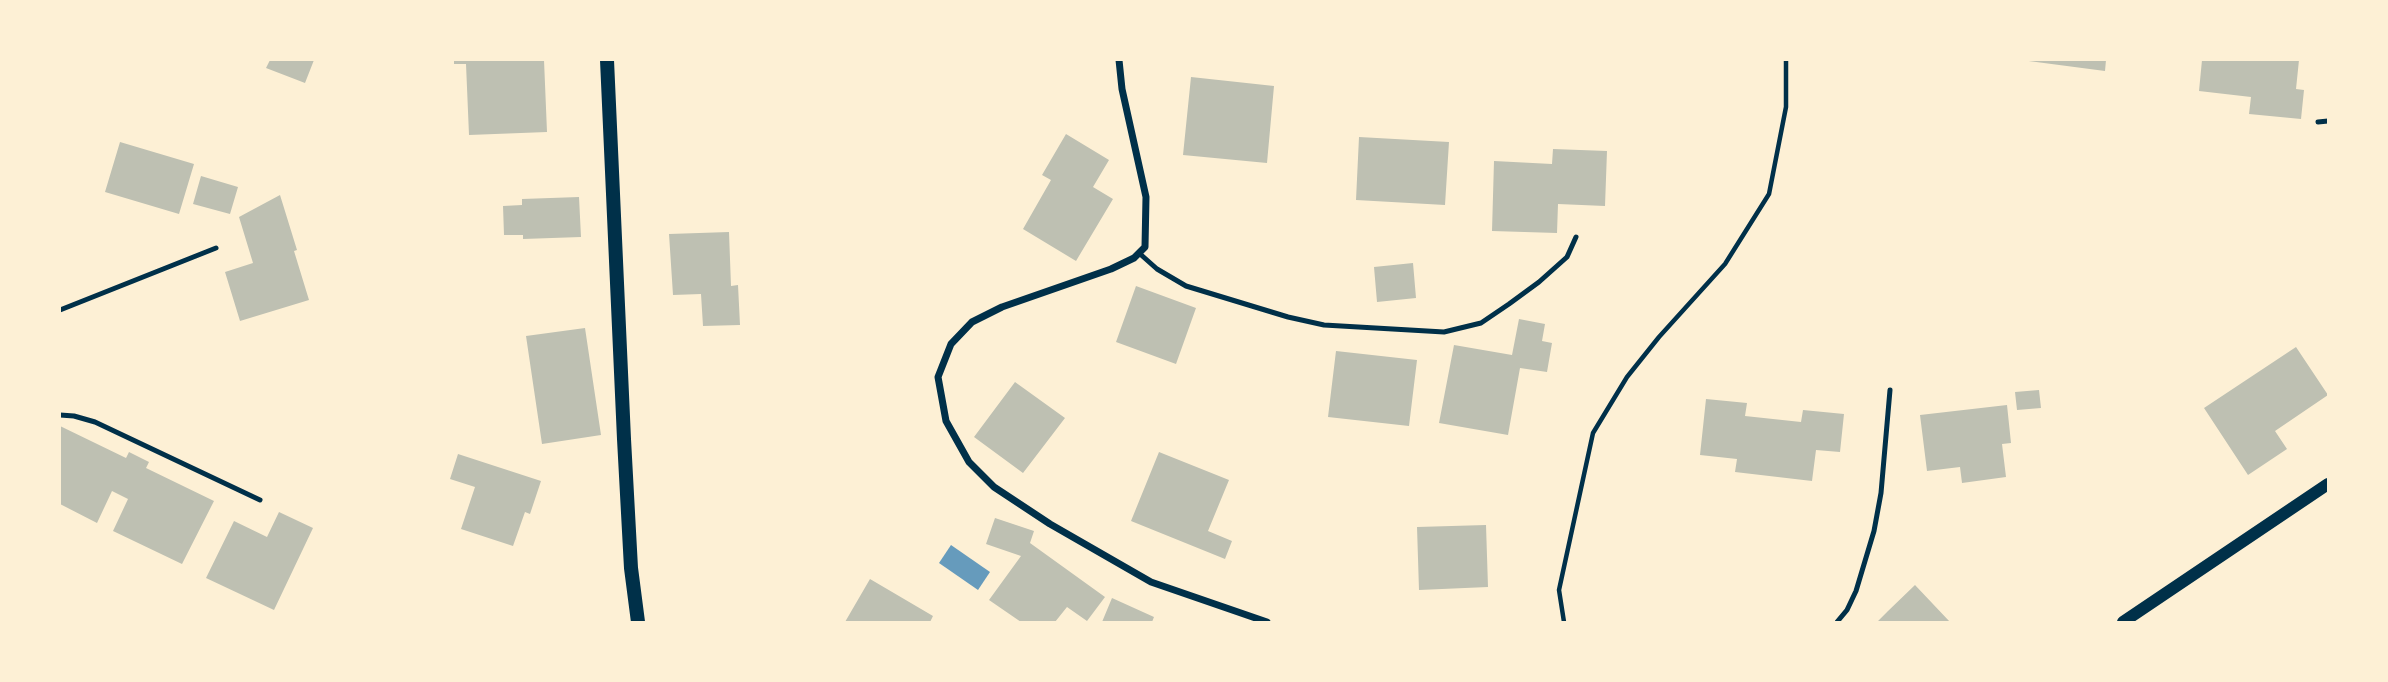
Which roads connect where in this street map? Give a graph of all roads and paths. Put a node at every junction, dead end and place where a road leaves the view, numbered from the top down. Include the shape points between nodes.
1 (607, 60) edge
2 (1119, 60) edge
3 (1786, 60) edge
4 (2329, 121) edge
5 (2318, 122) dead end
6 (1576, 237) dead end
7 (216, 248) dead end
8 (1139, 253) junction
9 (60, 310) edge
10 (1891, 390) dead end
11 (60, 415) edge
12 (2329, 484) edge
13 (260, 500) dead end
14 (638, 622) edge
15 (1267, 622) edge
16 (1564, 622) edge
17 (1837, 622) edge
18 (2123, 622) edge

1 - 14 main road via 631,568
2 - 8 street via 1146,197 1145,247
3 - 16 path via 1786,107 1769,194 1725,264 1635,367 1594,433 1559,590
4 - 5 lane
6 - 8 lane via 1567,257 1509,304 1480,323 1444,332 1324,325 1288,317 1186,286
7 - 9 lane
8 - 15 street via 1111,269 972,322 951,344 938,377 946,421 968,462 1050,524 1152,582
10 - 17 lane via 1874,531 1856,591
11 - 13 lane via 95,422
12 - 18 street

